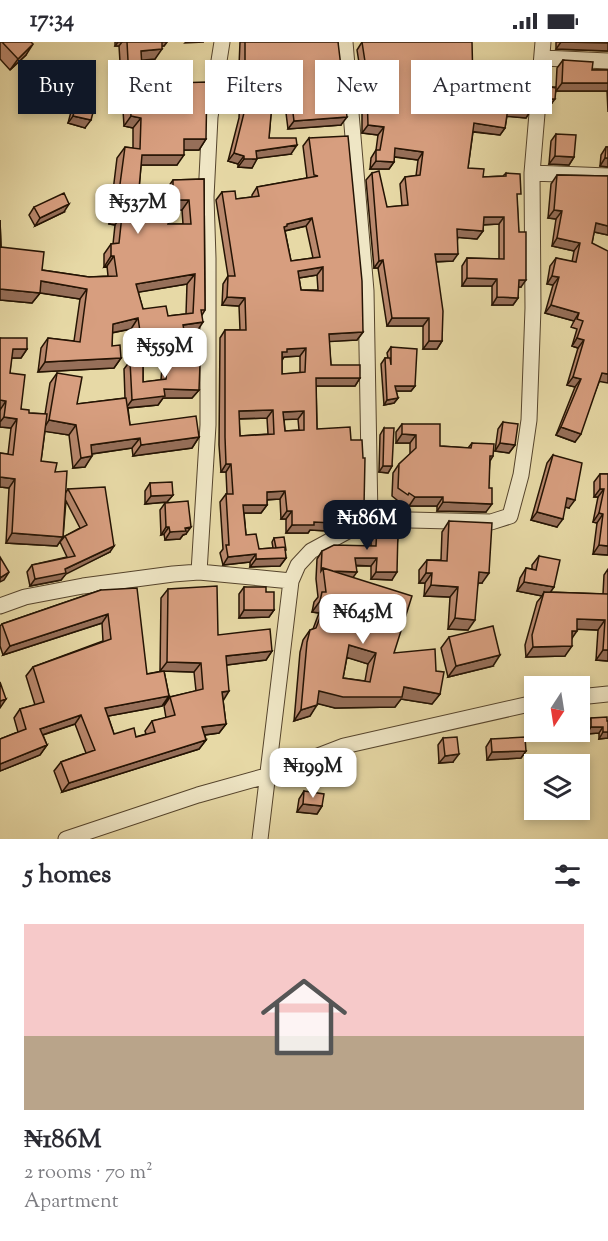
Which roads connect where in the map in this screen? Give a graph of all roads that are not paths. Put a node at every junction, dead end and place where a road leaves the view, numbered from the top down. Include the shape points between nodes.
1 (222, 42) edge
2 (345, 42) edge
3 (543, 50) edge
4 (608, 61) edge
5 (532, 173) junction
6 (608, 176) edge
7 (370, 519) junction
8 (199, 572) junction
9 (291, 581) junction
10 (0, 606) edge
11 (608, 694) edge
12 (590, 696) edge
13 (524, 705) edge
14 (266, 776) junction
15 (66, 839) edge
16 (260, 839) edge

1 - 8 street via 210,117 206,196 208,425
2 - 7 street via 366,291
3 - 4 street
3 - 5 street
5 - 6 street
5 - 7 street via 529,420 510,516 491,522
7 - 9 street via 311,551 298,565
8 - 9 street
8 - 10 street via 82,586
9 - 14 street
11 - 12 street
13 - 14 street via 344,747
14 - 15 street
14 - 16 street

